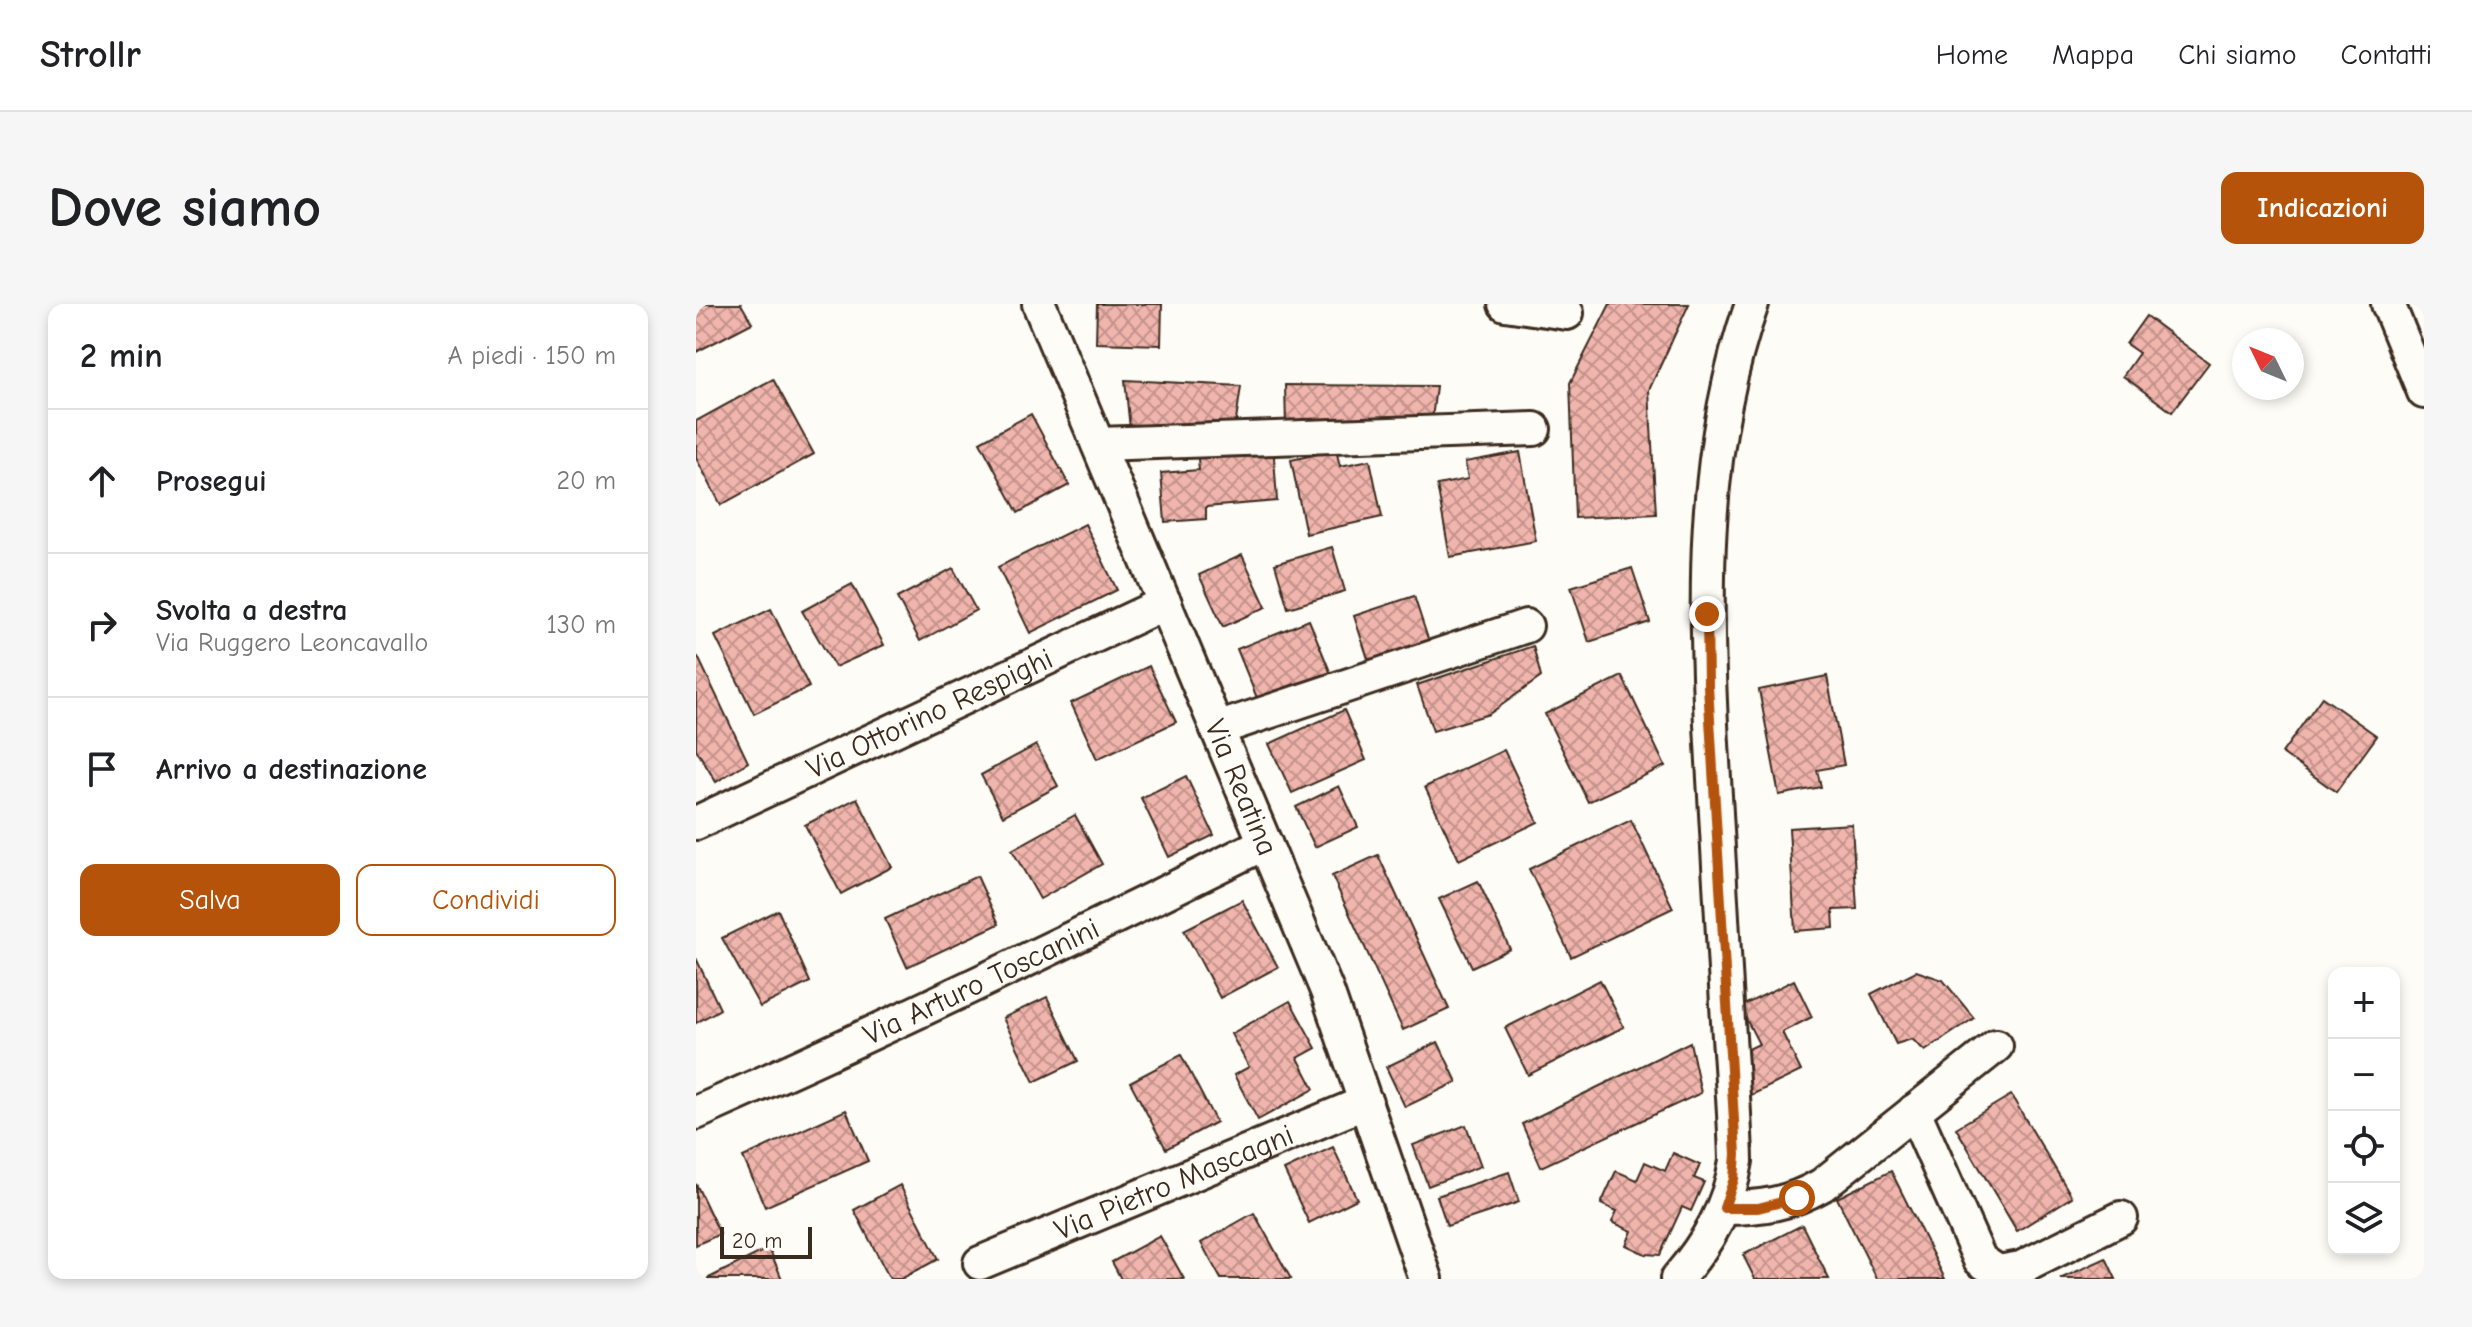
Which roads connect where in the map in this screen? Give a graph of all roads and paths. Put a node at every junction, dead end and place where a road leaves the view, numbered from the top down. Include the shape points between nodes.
1 (1039, 304) edge
2 (1505, 304) edge
3 (1752, 304) edge
4 (2388, 304) edge
5 (1567, 313) dead end
6 (2424, 392) edge
7 (1534, 429) dead end
8 (1098, 444) junction
9 (1165, 603) junction
10 (1526, 626) dead end
11 (1217, 729) junction
12 (696, 823) edge
13 (1265, 843) junction
14 (1996, 1046) dead end
15 (1366, 1102) junction
16 (1914, 1111) junction
17 (696, 1113) edge
18 (1724, 1208) junction
19 (2121, 1218) dead end
20 (980, 1263) dead end
21 (1426, 1279) edge
22 (1677, 1279) edge

1 - 8 street, Via Reatina
2 - 5 street
3 - 18 street via 1721,419 1707,584 1708,686 1736,1154
4 - 6 street
7 - 8 street
8 - 9 street, Via Reatina
9 - 11 street, Via Reatina
9 - 12 street, Via Ottorino Respighi
10 - 11 street
11 - 13 street, Via Reatina
13 - 15 street, Via Reatina
13 - 17 street, Via Arturo Toscanini
14 - 16 street
15 - 20 street, Via Pietro Mascagni
15 - 21 street, Via Reatina
16 - 18 street via 1809,1192 1772,1206
16 - 19 street via 1980,1260 1998,1272 2021,1268
18 - 22 street

